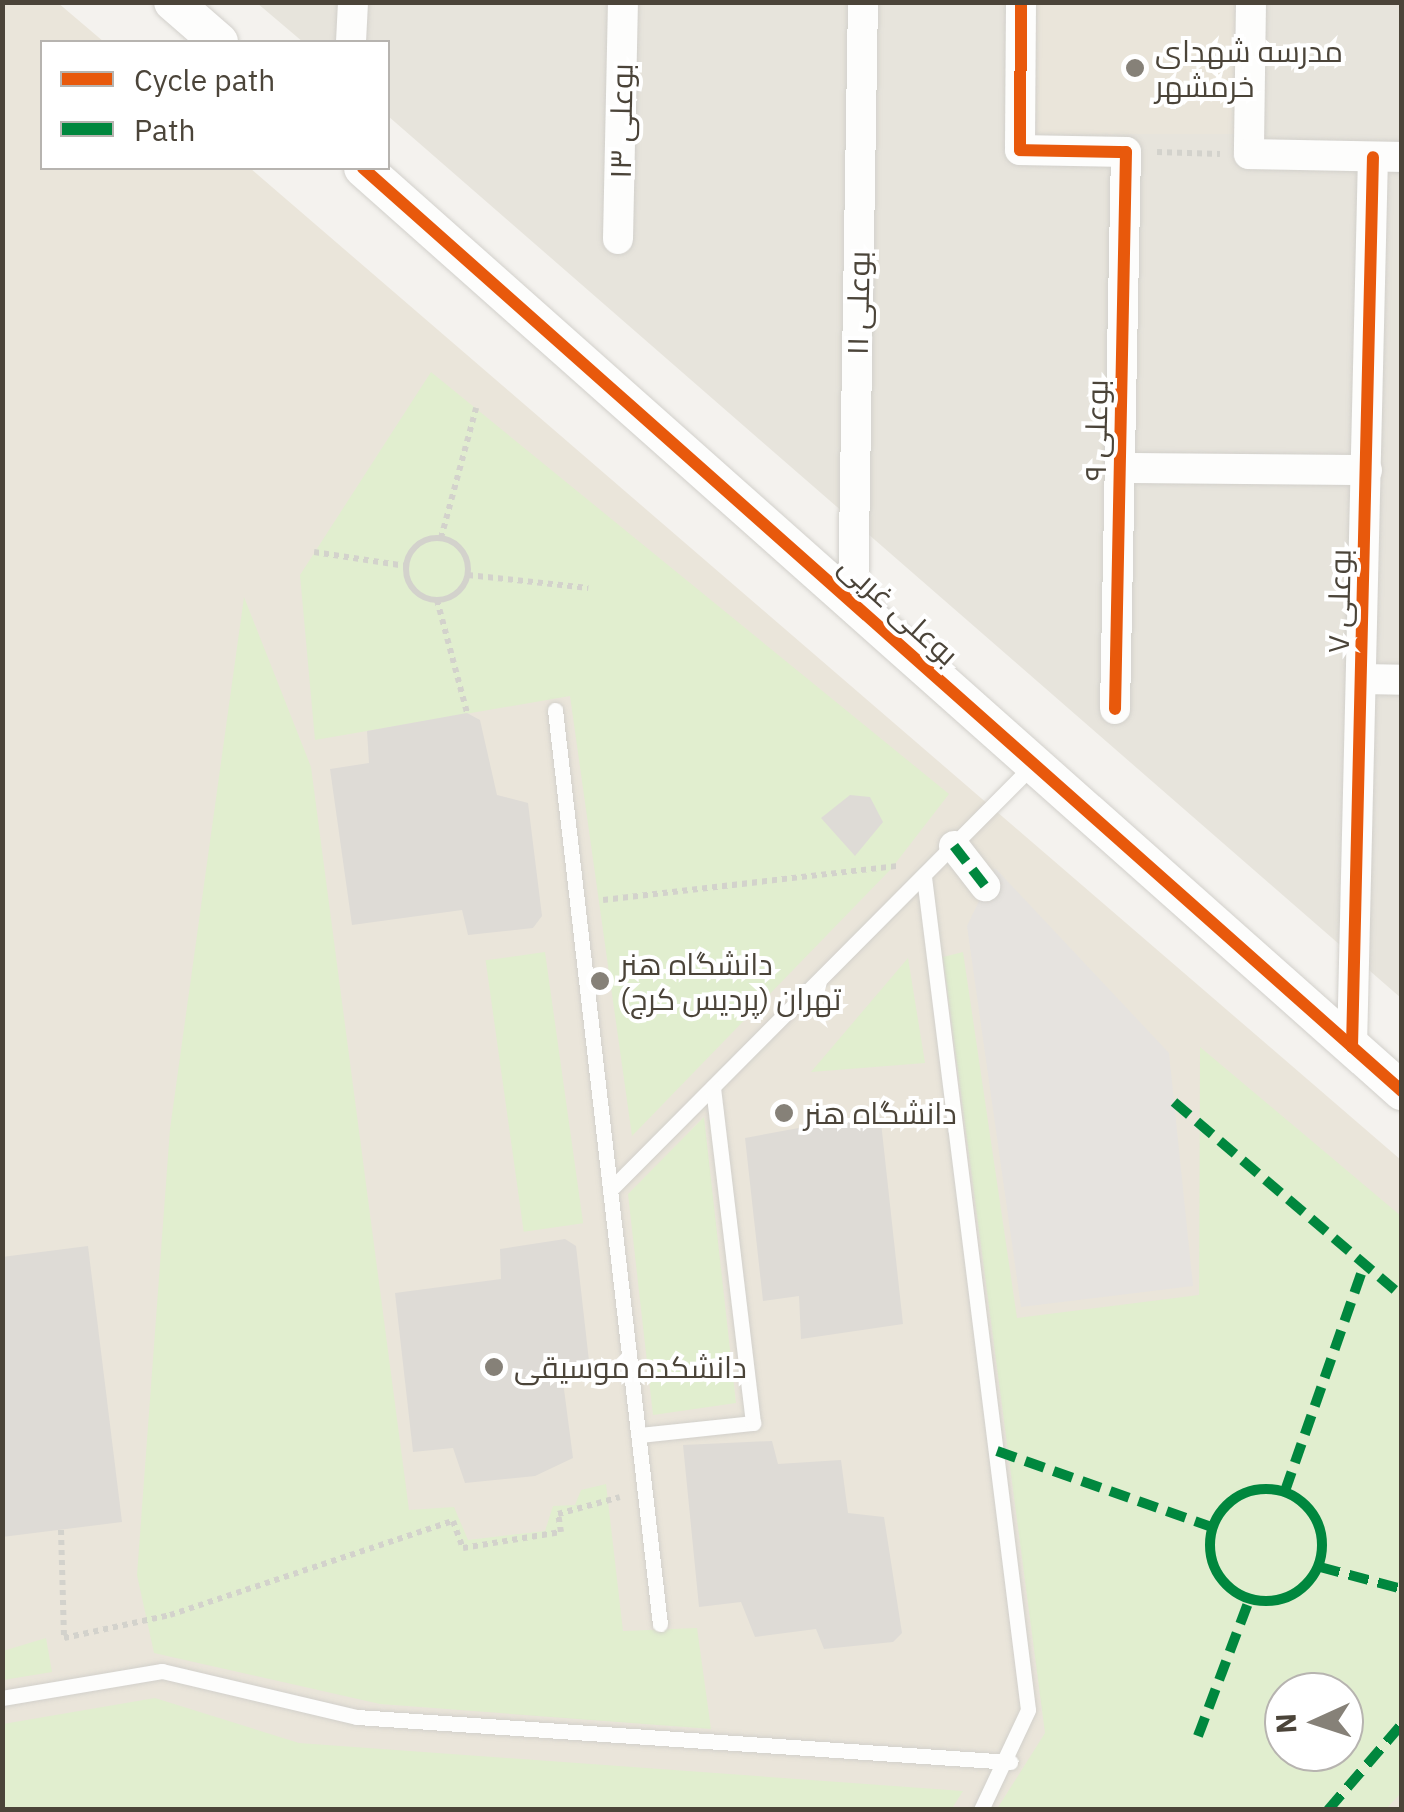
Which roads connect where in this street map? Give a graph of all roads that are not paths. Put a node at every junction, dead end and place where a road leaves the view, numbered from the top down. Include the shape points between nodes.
1 (173, 2) edge
2 (353, 2) edge
3 (623, 2) edge
4 (862, 2) edge
5 (1021, 2) edge
6 (1251, 2) edge
7 (217, 40) edge
8 (351, 40) edge
9 (1387, 157) edge
10 (364, 170) edge
11 (618, 239) dead end
12 (1120, 468) junction
13 (1366, 470) junction
14 (853, 603) junction
15 (1363, 679) junction
16 (1402, 680) edge
17 (1115, 709) dead end
18 (554, 710) dead end
19 (1034, 764) junction
20 (946, 854) junction
21 (924, 877) junction
22 (985, 886) dead end
23 (1352, 1047) junction
24 (713, 1087) junction
25 (1402, 1091) edge
26 (614, 1187) junction
27 (640, 1434) junction
28 (660, 1624) dead end
29 (2, 1698) edge
30 (1010, 1762) junction
31 (981, 1810) edge

1 - 7 street
2 - 8 street
3 - 11 street, بوعلی ۱۳
4 - 14 street, بوعلی ۱۱
5 - 12 street, بوعلی ۹ via 1020,150 1126,152
6 - 9 street via 1249,154
9 - 13 street, بوعلی ۷
10 - 14 street, بوعلی غربی
12 - 13 street
12 - 17 street, بوعلی ۹
13 - 15 street, بوعلی ۷
14 - 19 street, بوعلی غربی
15 - 16 street
15 - 23 street, بوعلی ۷
18 - 26 lane
19 - 20 lane
19 - 23 street, بوعلی غربی
20 - 21 lane
20 - 22 street
21 - 24 lane
21 - 30 lane via 1028,1710
23 - 25 street, بوعلی غربی
24 - 26 lane
24 - 27 lane via 752,1423
26 - 27 lane
27 - 28 lane
29 - 30 lane via 162,1672 357,1716
30 - 31 lane

